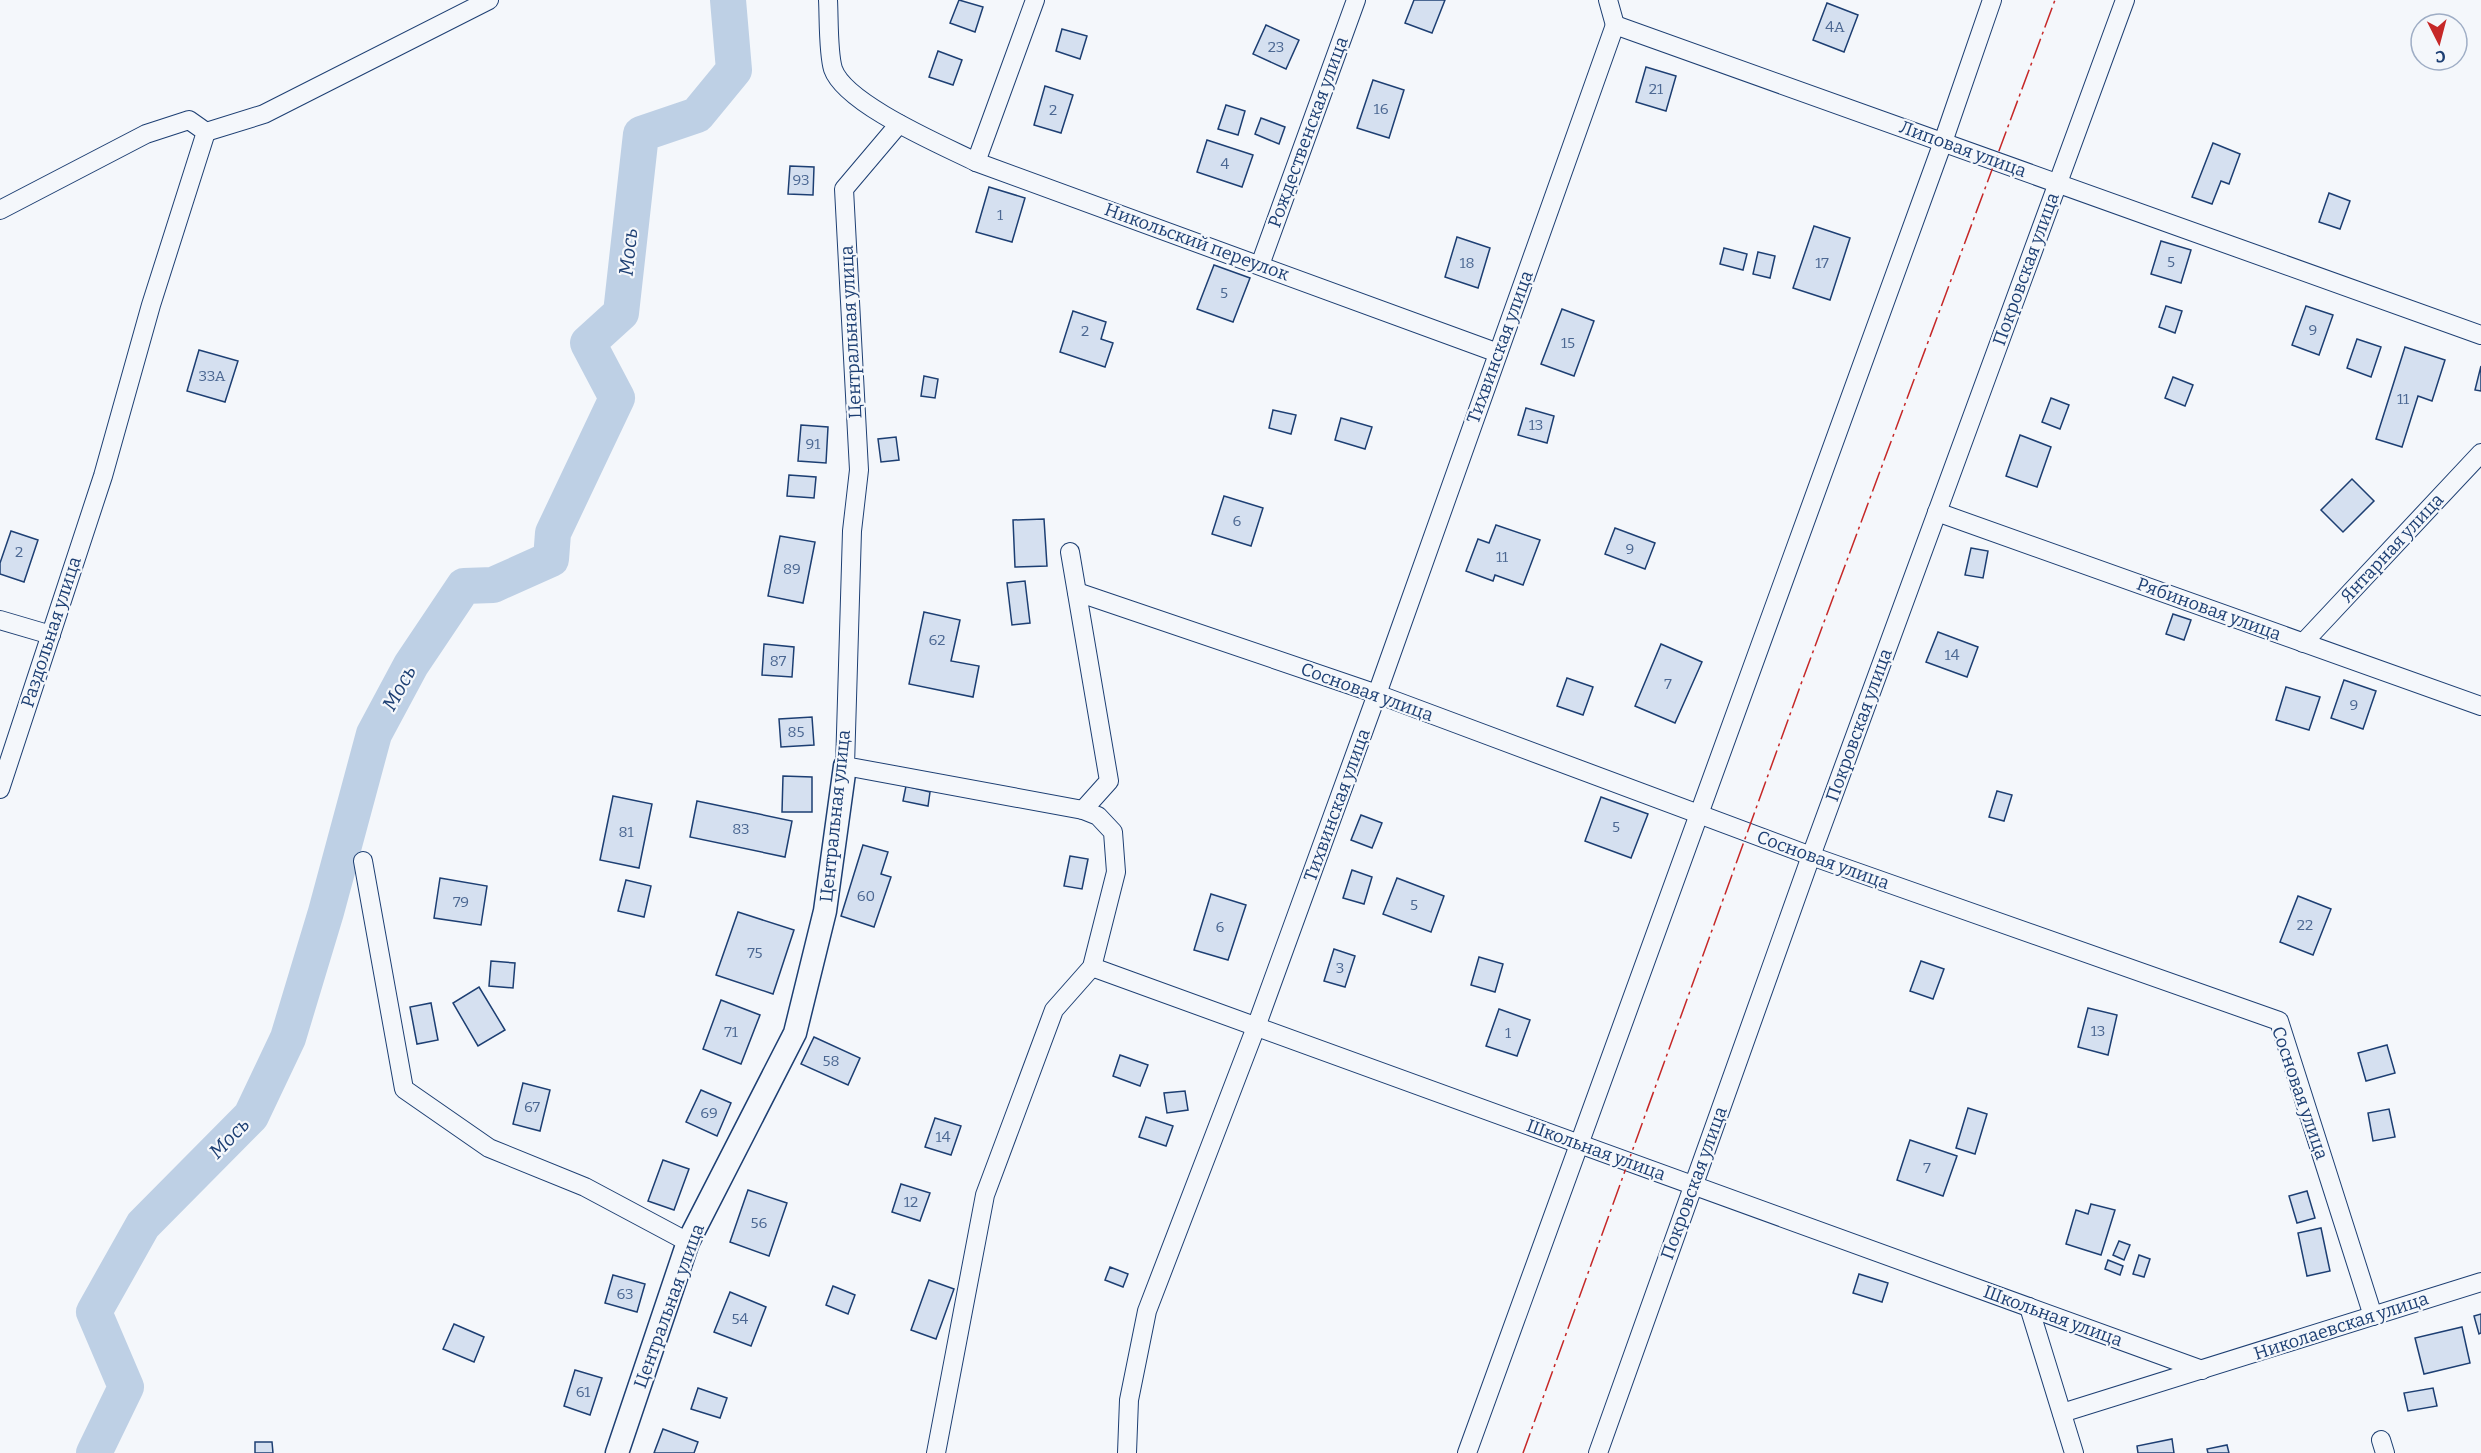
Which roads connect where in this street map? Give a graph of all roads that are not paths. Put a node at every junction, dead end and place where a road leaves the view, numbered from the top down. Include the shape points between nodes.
1 (489, 0) edge
2 (828, 0) edge
3 (1035, 0) edge
4 (1356, 0) edge
5 (1608, 0) edge
6 (1992, 0) edge
7 (2125, 0) edge
8 (1615, 25) junction
9 (899, 124) junction
10 (206, 132) junction
11 (1943, 142) junction
12 (976, 162) junction
13 (2057, 183) junction
14 (0, 210) edge
15 (1260, 265) junction
16 (2481, 335) edge
17 (1498, 353) junction
18 (2481, 453) edge
19 (1937, 512) junction
20 (1070, 552) dead end
21 (1077, 592) junction
22 (0, 620) edge
23 (51, 635) junction
24 (2303, 643) junction
25 (1377, 694) junction
26 (2481, 706) edge
27 (845, 766) junction
28 (0, 789) edge
29 (1083, 810) junction
30 (1699, 815) junction
31 (1811, 856) junction
32 (363, 861) dead end
33 (1092, 967) junction
34 (1256, 1027) junction
35 (1579, 1144) junction
36 (1693, 1185) junction
37 (688, 1242) junction
38 (2481, 1282) edge
39 (2029, 1307) junction
40 (2373, 1316) junction
41 (2202, 1370) junction
42 (2062, 1413) junction
43 (617, 1453) edge
44 (936, 1453) edge
45 (1127, 1453) edge
46 (1467, 1453) edge
47 (1598, 1453) edge
48 (2074, 1453) edge

1 - 10 street via 264,114
2 - 9 street, Никольский переулок via 832,68 842,86
3 - 12 street
4 - 15 street, Рождественская улица
5 - 8 street
6 - 11 street
7 - 13 street, Покровская улица
8 - 11 street, Липовая улица
8 - 17 street, Тихвинская улица
9 - 12 street, Никольский переулок
9 - 27 street, Центральная улица via 844,189 859,470 852,531
10 - 14 street via 189,120 146,134
10 - 23 street, Раздольная улица
11 - 13 street, Липовая улица
11 - 30 street
12 - 15 street, Никольский переулок
13 - 16 street, Липовая улица
13 - 19 street, Покровская улица
15 - 17 street, Никольский переулок
17 - 25 street, Тихвинская улица
18 - 24 street, Янтарная улица
19 - 24 street, Рябиновая улица
19 - 31 street, Покровская улица
20 - 21 street
21 - 25 street, Сосновая улица
21 - 29 street via 1109,781
22 - 23 street
23 - 28 street, Раздольная улица
24 - 26 street, Рябиновая улица
25 - 30 street, Сосновая улица
25 - 34 street, Тихвинская улица
27 - 29 street
27 - 37 street, Центральная улица via 825,911 795,1034
29 - 33 street via 1098,816 1113,832 1116,872
30 - 31 street, Сосновая улица
30 - 35 street
31 - 36 street, Покровская улица
31 - 40 street, Сосновая улица via 2279,1021
32 - 37 street via 404,1089 489,1148 585,1186
33 - 34 street, Школьная улица
33 - 44 street via 1054,1010 985,1195
34 - 35 street, Школьная улица
34 - 45 street, Тихвинская улица via 1147,1311 1129,1400
35 - 36 street, Школьная улица
35 - 46 street
36 - 39 street, Школьная улица
36 - 47 street, Покровская улица
37 - 43 street, Центральная улица
38 - 40 street, Николаевская улица
39 - 41 street, Школьная улица
39 - 42 street
40 - 41 street, Николаевская улица
41 - 42 street, Николаевская улица
42 - 48 street

